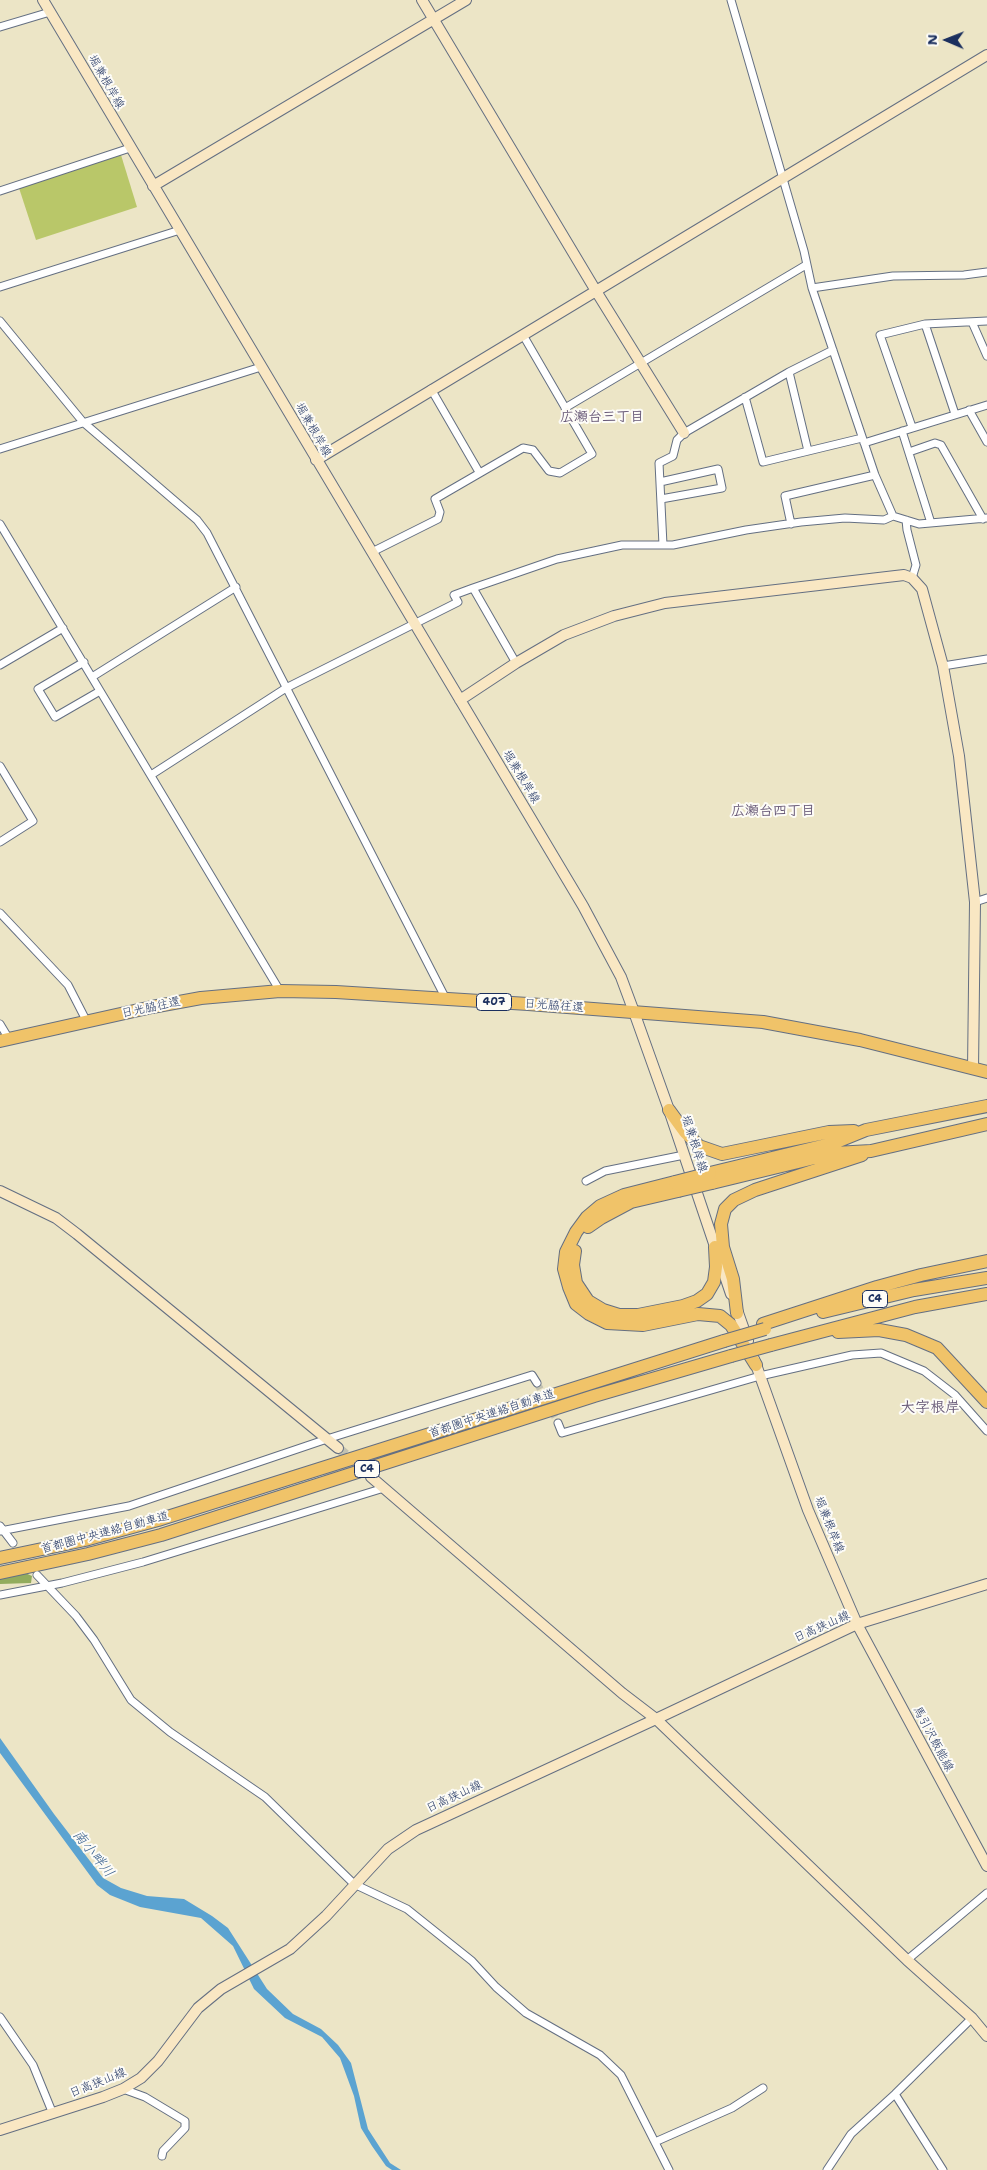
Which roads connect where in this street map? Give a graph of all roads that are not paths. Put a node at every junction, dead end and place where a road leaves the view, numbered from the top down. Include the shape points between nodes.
1 (43, 0) edge
2 (422, 0) edge
3 (466, 0) edge
4 (731, 0) edge
5 (50, 12) junction
6 (433, 20) junction
7 (0, 27) edge
8 (987, 56) edge
9 (130, 148) junction
10 (783, 178) junction
11 (153, 186) junction
12 (0, 191) edge
13 (180, 230) junction
14 (806, 265) junction
15 (987, 272) edge
16 (0, 287) edge
17 (812, 288) junction
18 (596, 291) junction
19 (0, 321) edge
20 (972, 322) junction
21 (987, 322) edge
22 (925, 324) junction
23 (523, 335) junction
24 (833, 350) junction
25 (987, 356) edge
26 (641, 364) junction
27 (261, 367) junction
28 (789, 372) junction
29 (431, 389) junction
30 (745, 398) junction
31 (987, 405) edge
32 (565, 408) junction
33 (969, 410) junction
34 (954, 414) junction
35 (83, 422) junction
36 (912, 427) junction
37 (902, 431) junction
38 (684, 433) junction
39 (863, 440) junction
40 (987, 442) edge
41 (0, 449) edge
42 (808, 451) junction
43 (909, 452) junction
44 (316, 460) junction
45 (479, 472) junction
46 (875, 475) junction
47 (660, 482) junction
48 (661, 499) junction
49 (893, 516) junction
50 (985, 518) edge
51 (906, 520) junction
52 (930, 523) junction
53 (0, 524) edge
54 (791, 524) junction
55 (663, 545) junction
56 (372, 552) junction
57 (912, 578) junction
58 (236, 587) junction
59 (472, 588) junction
60 (414, 623) junction
61 (63, 628) junction
62 (987, 659) edge
63 (84, 662) junction
64 (516, 663) junction
65 (0, 665) edge
66 (944, 666) junction
67 (92, 677) junction
68 (286, 688) junction
69 (100, 691) junction
70 (460, 700) junction
71 (0, 766) edge
72 (151, 775) junction
73 (0, 842) edge
74 (987, 898) edge
75 (975, 902) junction
76 (0, 913) edge
77 (280, 991) junction
78 (446, 1000) junction
79 (634, 1012) junction
80 (87, 1022) junction
81 (0, 1024) edge
82 (4, 1040) edge
83 (973, 1069) junction
84 (987, 1072) edge
85 (987, 1106) edge
86 (670, 1110) junction
87 (987, 1124) edge
88 (866, 1130) junction
89 (871, 1151) junction
90 (684, 1154) junction
91 (711, 1178) junction
92 (586, 1181) dead end
93 (676, 1186) junction
94 (0, 1192) edge
95 (715, 1247) junction
96 (987, 1261) edge
97 (987, 1278) edge
98 (987, 1294) edge
99 (738, 1313) junction
100 (764, 1327) junction
101 (816, 1333) junction
102 (758, 1370) junction
103 (537, 1384) tunnel mouth
104 (987, 1402) edge
105 (558, 1423) tunnel mouth
106 (987, 1431) edge
107 (327, 1439) junction
108 (338, 1448) tunnel mouth
109 (371, 1477) tunnel mouth
110 (384, 1488) junction
111 (1, 1529) edge
112 (13, 1543) dead end
113 (0, 1558) edge
114 (0, 1573) edge
115 (37, 1575) dead end
116 (987, 1584) edge
117 (47, 1586) junction
118 (0, 1595) edge
119 (857, 1624) junction
120 (656, 1719) junction
121 (987, 1866) edge
122 (354, 1884) junction
123 (987, 1893) edge
124 (907, 1960) junction
125 (0, 2017) edge
126 (972, 2018) junction
127 (987, 2036) edge
128 (763, 2088) dead end
129 (123, 2089) junction
130 (895, 2094) junction
131 (52, 2114) junction
132 (0, 2130) edge
133 (655, 2142) junction
134 (162, 2156) dead end
135 (669, 2170) edge
136 (827, 2170) edge
137 (943, 2170) edge

1 - 5 street, 堀兼根岸線
2 - 6 street
3 - 6 street
4 - 10 street
5 - 7 street
5 - 9 street, 堀兼根岸線
6 - 11 street
6 - 18 street
8 - 10 street
9 - 11 street, 堀兼根岸線
9 - 12 street
10 - 14 street
10 - 18 street
11 - 13 street, 堀兼根岸線
13 - 16 street
13 - 27 street, 堀兼根岸線
14 - 17 street
14 - 26 street
15 - 17 street via 893,276
17 - 24 street
18 - 23 street
18 - 26 street
19 - 35 street
20 - 21 street
20 - 22 street
20 - 25 street
22 - 34 street
22 - 36 street via 880,335
23 - 29 street
23 - 32 street
24 - 28 street
24 - 39 street
26 - 32 street
26 - 38 street
27 - 35 street
27 - 44 street, 堀兼根岸線
28 - 30 street
28 - 42 street
29 - 44 street
29 - 45 street
30 - 38 street
30 - 42 street via 763,462
31 - 33 street
32 - 45 street via 592,454 560,473 549,470 533,450 523,448
33 - 34 street
33 - 40 street
34 - 36 street
35 - 41 street
35 - 58 street via 197,520
36 - 37 street
37 - 39 street
37 - 43 street
38 - 47 street via 677,440 673,456 659,464
39 - 42 street
39 - 46 street
43 - 50 street via 935,443 941,445
43 - 52 street
44 - 56 street, 堀兼根岸線
45 - 56 street via 435,499 440,512 438,519
46 - 49 street
46 - 54 street via 785,496
47 - 48 street
47 - 48 street via 718,469 722,488
48 - 55 street
49 - 51 street
49 - 54 street via 884,520 845,518
50 - 52 street
51 - 52 street
51 - 57 street via 916,565
53 - 61 street
54 - 55 street
55 - 59 street via 622,545 590,551
56 - 60 street, 堀兼根岸線
57 - 64 street via 904,575 665,603 588,624
57 - 66 street via 922,589
58 - 67 street
58 - 68 street
59 - 60 street via 454,595 458,602
59 - 64 street
60 - 68 street
60 - 70 street, 堀兼根岸線
61 - 63 street
61 - 65 street
62 - 66 street
63 - 67 street
63 - 69 street via 38,688 55,717
64 - 70 street
66 - 75 street via 959,756
67 - 69 street
68 - 72 street
68 - 78 street
69 - 72 street
70 - 79 street, 堀兼根岸線 via 583,906 621,977
71 - 73 street via 33,821
72 - 77 street
74 - 75 street
75 - 83 street
76 - 80 street via 68,985
77 - 78 highway, 日光脇往還 / 407 via 386,994
77 - 80 highway, 日光脇往還 / 407 via 219,995
78 - 79 highway, 日光脇往還 / 407
79 - 83 highway, 日光脇往還 / 407 via 727,1018 804,1029
79 - 86 street, 堀兼根岸線
80 - 82 highway, 日光脇往還 / 407
81 - 82 street
83 - 84 highway, 日光脇往還 / 407
85 - 88 highway
86 - 88 highway via 699,1146 722,1154 829,1132
86 - 90 street, 堀兼根岸線
87 - 89 highway
88 - 91 highway via 834,1143
89 - 91 highway via 835,1153
89 - 99 highway via 755,1190 734,1200 725,1209 721,1224 723,1247
90 - 92 street via 605,1170
90 - 95 street, 堀兼根岸線
91 - 93 highway, bridge
93 - 95 highway via 631,1202 590,1225 575,1250 573,1265 576,1282 588,1301 619,1315 664,1311 697,1301 707,1294 714,1282
93 - 102 highway via 624,1195 600,1206 587,1218 566,1252 564,1269 576,1304 607,1322 642,1325 698,1314 720,1316 731,1325
94 - 107 street via 56,1218
95 - 99 street, 堀兼根岸線
96 - 100 highway via 877,1287
97 - 100 highway, C4 via 914,1290
98 - 101 highway, 首都圏中央連絡自動車道 / C4 via 907,1309
99 - 102 street, 堀兼根岸線
100 - 113 highway, 首都圏中央連絡自動車道 / C4, bridge via 158,1520
101 - 104 highway via 878,1330 906,1335 937,1348
101 - 114 highway, 首都圏中央連絡自動車道 / C4, bridge via 594,1396 161,1535
102 - 105 street via 562,1433
102 - 106 street via 881,1353 924,1371 956,1395
102 - 119 street, 堀兼根岸線 via 808,1510
103 - 107 street via 532,1374
107 - 108 street
107 - 111 street via 129,1506
109 - 110 street
110 - 117 street via 143,1562
110 - 120 street
111 - 112 street
115 - 117 street
116 - 119 street, 日高狭山線
117 - 118 street
117 - 122 street via 94,1640 131,1700 170,1732 265,1797
119 - 120 street, 日高狭山線
119 - 121 street, 馬引沢飯能線
120 - 122 street, 日高狭山線 via 416,1830 388,1849
120 - 124 street
122 - 129 street, 日高狭山線 via 290,1949 203,2003 150,2071
122 - 133 street via 407,1909 472,1961 496,1988 526,2013 600,2056 621,2075
123 - 124 street
124 - 126 street
125 - 131 street via 33,2065
126 - 127 street
126 - 130 street
128 - 133 street via 732,2108
129 - 131 street, 日高狭山線
129 - 134 street via 145,2096 185,2121 186,2128
130 - 136 street via 851,2134
130 - 137 street
131 - 132 street, 日高狭山線
133 - 135 street

